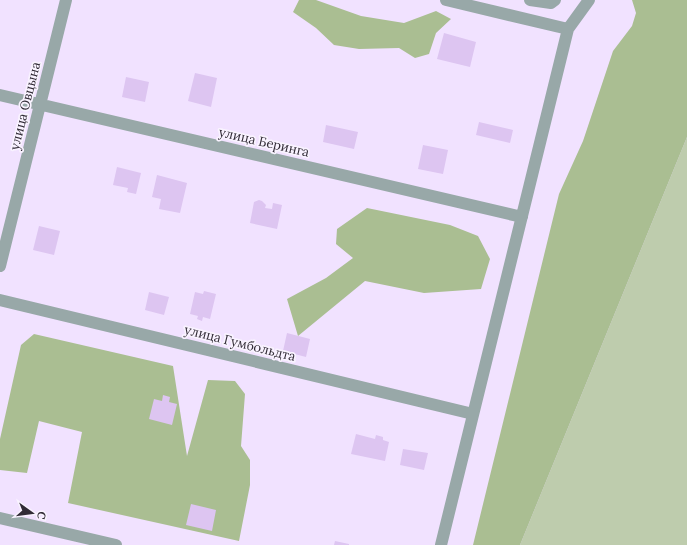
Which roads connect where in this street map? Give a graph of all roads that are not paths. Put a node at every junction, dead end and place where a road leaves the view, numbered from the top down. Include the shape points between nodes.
1 (66, 0) edge
2 (446, 0) edge
3 (530, 0) edge
4 (555, 0) edge
5 (589, 0) edge
6 (568, 29) junction
7 (0, 95) edge
8 (40, 105) junction
9 (522, 217) junction
10 (0, 266) edge
11 (0, 300) edge
12 (473, 414) junction
13 (0, 518) edge
14 (116, 545) edge
15 (441, 545) edge

1 - 8 street, улица Овцына
2 - 6 street
3 - 4 street via 551,4
5 - 6 street
6 - 9 street
7 - 8 street, улица Беринга
8 - 9 street, улица Беринга
8 - 10 street, улица Овцына
9 - 12 street
11 - 12 street, улица Гумбольдта
12 - 15 street
13 - 14 street

